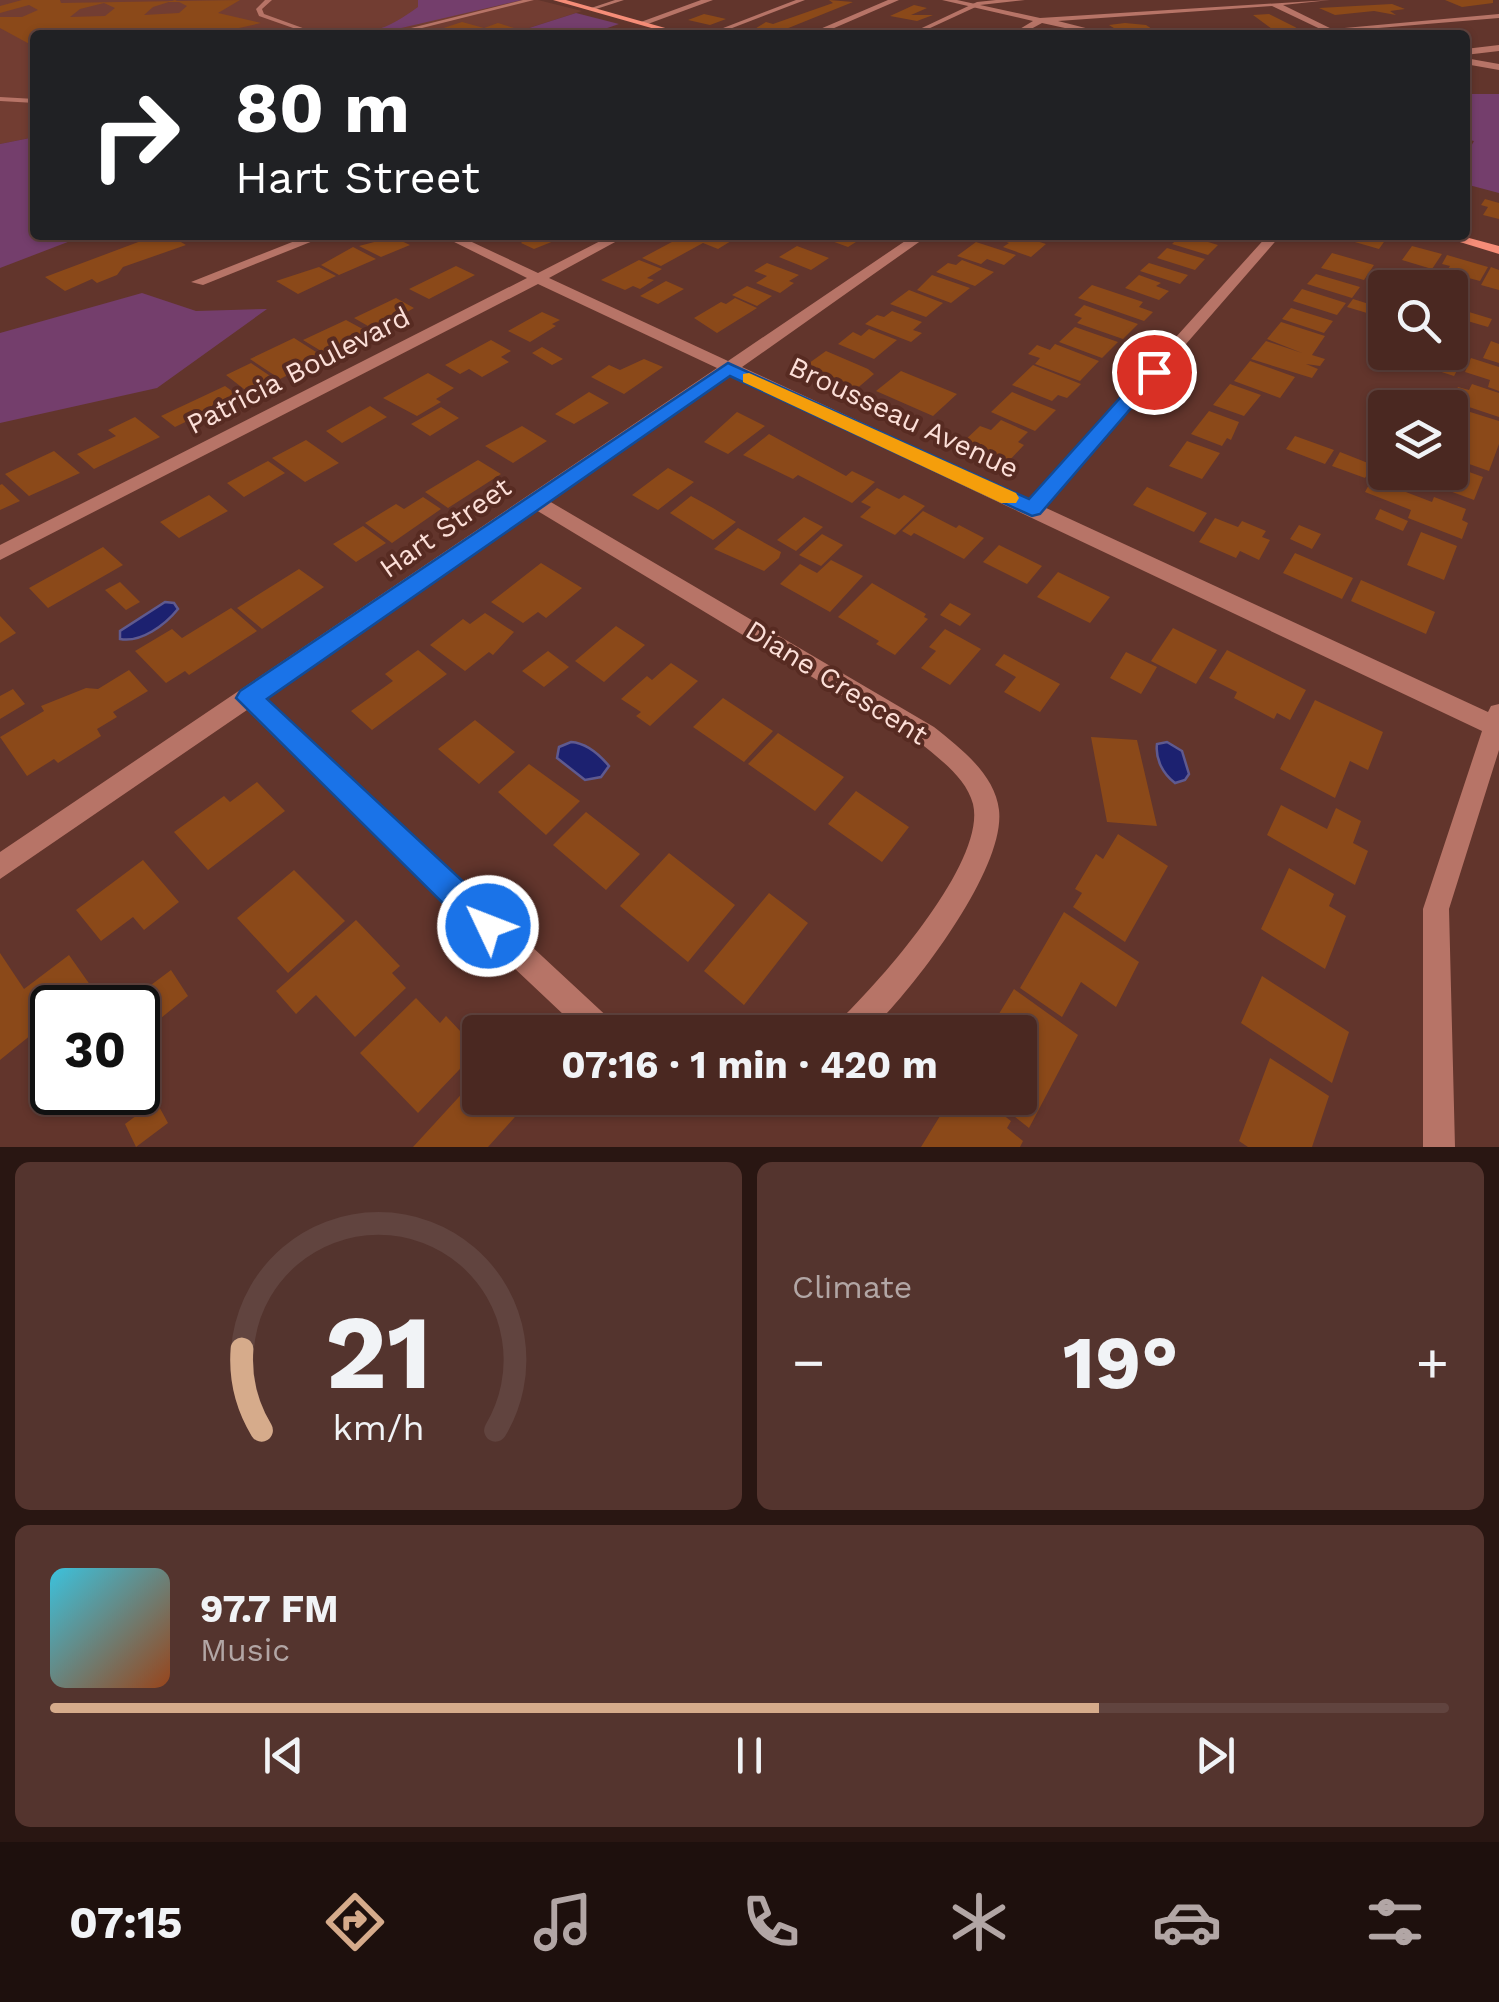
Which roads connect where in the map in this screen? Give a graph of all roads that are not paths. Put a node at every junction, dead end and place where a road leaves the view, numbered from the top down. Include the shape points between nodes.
1 (269, 0) edge
2 (531, 0) edge
3 (558, 0) edge
4 (620, 0) edge
5 (708, 0) edge
6 (802, 0) edge
7 (895, 0) edge
8 (946, 0) edge
9 (1022, 0) edge
10 (1326, 0) edge
11 (1268, 2) edge
12 (972, 6) junction
13 (591, 9) junction
14 (1499, 16) edge
15 (1041, 20) junction
16 (642, 23) junction
17 (304, 30) edge
18 (407, 30) edge
19 (668, 30) edge
20 (721, 30) edge
21 (822, 30) edge
22 (921, 30) edge
23 (1023, 30) edge
24 (1087, 30) edge
25 (1329, 30) edge
26 (1364, 30) edge
27 (1499, 48) edge
28 (1470, 51) edge
29 (1470, 62) edge
30 (1499, 67) edge
31 (0, 100) edge
32 (30, 101) edge
33 (309, 240) edge
34 (456, 240) edge
35 (612, 240) edge
36 (916, 240) edge
37 (1271, 240) edge
38 (1462, 240) edge
39 (1499, 250) edge
40 (536, 278) junction
41 (198, 282) dead end
42 (728, 369) junction
43 (536, 501) junction
44 (1032, 509) junction
45 (0, 553) edge
46 (249, 698) junction
47 (1498, 722) edge
48 (0, 867) edge
49 (585, 1015) edge
50 (867, 1015) edge
51 (1439, 1147) edge

1 - 17 lane via 261,15
2 - 18 lane
3 - 13 main road
4 - 13 lane
5 - 16 street
6 - 20 lane
7 - 21 street
8 - 12 street
9 - 12 lane
10 - 11 street
11 - 15 street
11 - 25 street
12 - 15 street
12 - 22 lane
13 - 16 main road
14 - 26 lane
15 - 23 street
15 - 24 street
16 - 19 main road
27 - 28 street
29 - 30 street
31 - 32 lane
33 - 41 street
34 - 40 street, Brousseau Avenue
35 - 40 street, Patricia Boulevard
36 - 42 street, Hart Street
37 - 44 street
38 - 39 main road
40 - 42 street, Brousseau Avenue
40 - 45 street, Patricia Boulevard
42 - 43 street, Hart Street
42 - 44 street, Brousseau Avenue
43 - 46 street, Hart Street
43 - 50 street, Diane Crescent via 926,734 974,776 988,813 971,876
44 - 47 street, Brousseau Avenue
46 - 48 street, Hart Street
46 - 49 street
47 - 51 street via 1436,909

